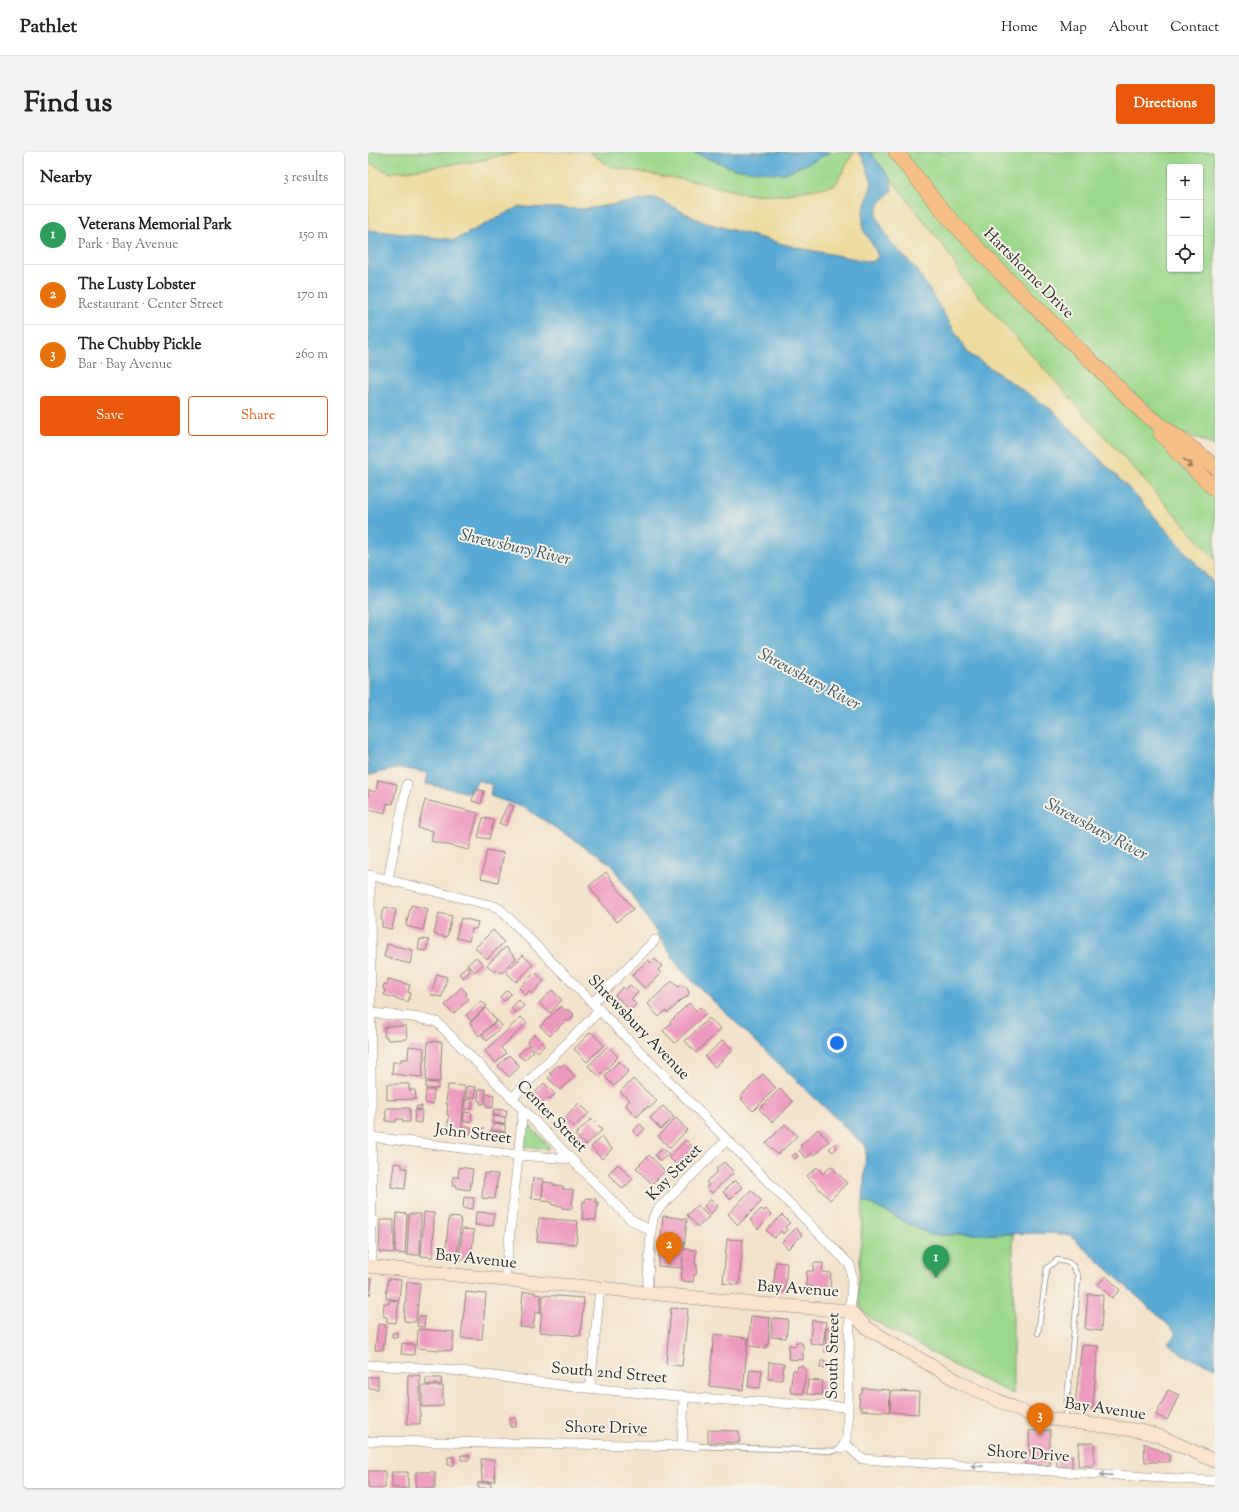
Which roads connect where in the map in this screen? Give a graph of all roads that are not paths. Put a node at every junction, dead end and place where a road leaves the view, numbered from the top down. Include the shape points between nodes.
1 (896, 152) edge
2 (1144, 413) junction
3 (1215, 467) edge
4 (1215, 489) edge
5 (407, 784) dead end
6 (369, 875) edge
7 (388, 879) junction
8 (655, 940) dead end
9 (592, 1002) junction
10 (600, 1010) junction
11 (371, 1013) junction
12 (512, 1098) junction
13 (523, 1110) junction
14 (372, 1137) junction
15 (727, 1140) junction
16 (517, 1155) junction
17 (571, 1159) junction
18 (651, 1231) junction
19 (850, 1265) joint
20 (370, 1266) edge
21 (505, 1280) junction
22 (600, 1288) junction
23 (647, 1293) junction
24 (850, 1311) junction
25 (1038, 1333) dead end
26 (368, 1365) edge
27 (590, 1388) junction
28 (684, 1396) junction
29 (848, 1407) junction
30 (1064, 1421) junction
31 (368, 1441) edge
32 (682, 1446) junction
33 (696, 1446) joint
34 (844, 1446) junction
35 (1215, 1461) edge
36 (1215, 1480) edge

1 - 2 main road, Hartshorne Drive via 968,239
2 - 3 main road, Hartshorne Drive
2 -> 4 main road, Hartshorne Drive via 1181,456
5 - 7 street
6 - 7 street, Shrewsbury Avenue
6 - 11 street
7 - 9 street, Shrewsbury Avenue via 500,908
8 - 9 street
9 - 10 street, Shrewsbury Avenue
10 - 12 street
10 - 15 street, Shrewsbury Avenue
11 - 12 street, Center Street via 437,1022
11 - 14 street
12 - 13 street, Center Street
13 - 16 street
13 - 17 street, Center Street
14 - 16 street, John Street
14 - 20 street
15 - 18 street, Kay Street via 659,1208 653,1218
15 - 19 street, Shrewsbury Avenue
16 - 17 street, John Street
16 - 21 street
17 - 18 street, Center Street via 630,1219
18 - 23 street
19 - 24 street, South Street
20 - 21 street, Bay Avenue
21 - 22 street, Bay Avenue
22 - 23 street, Bay Avenue
22 - 27 street
23 - 24 street, Bay Avenue
24 - 29 street, South Street
24 - 30 street, Bay Avenue via 867,1328 961,1383 1025,1413
25 - 30 lane via 1047,1268 1057,1260 1067,1262 1072,1265 1078,1276
26 - 27 street, South 2nd Street via 443,1369
27 - 28 street, South 2nd Street
28 - 29 street, South 2nd Street
28 - 32 street
29 - 34 street, South Street via 847,1438
30 - 35 street, Bay Avenue via 1141,1431 1159,1436
31 - 32 street, Shore Drive
32 - 33 street, Shore Drive
33 - 34 lane, Shore Drive via 834,1451
36 -> 34 street, Shore Drive via 1211,1482 862,1459

